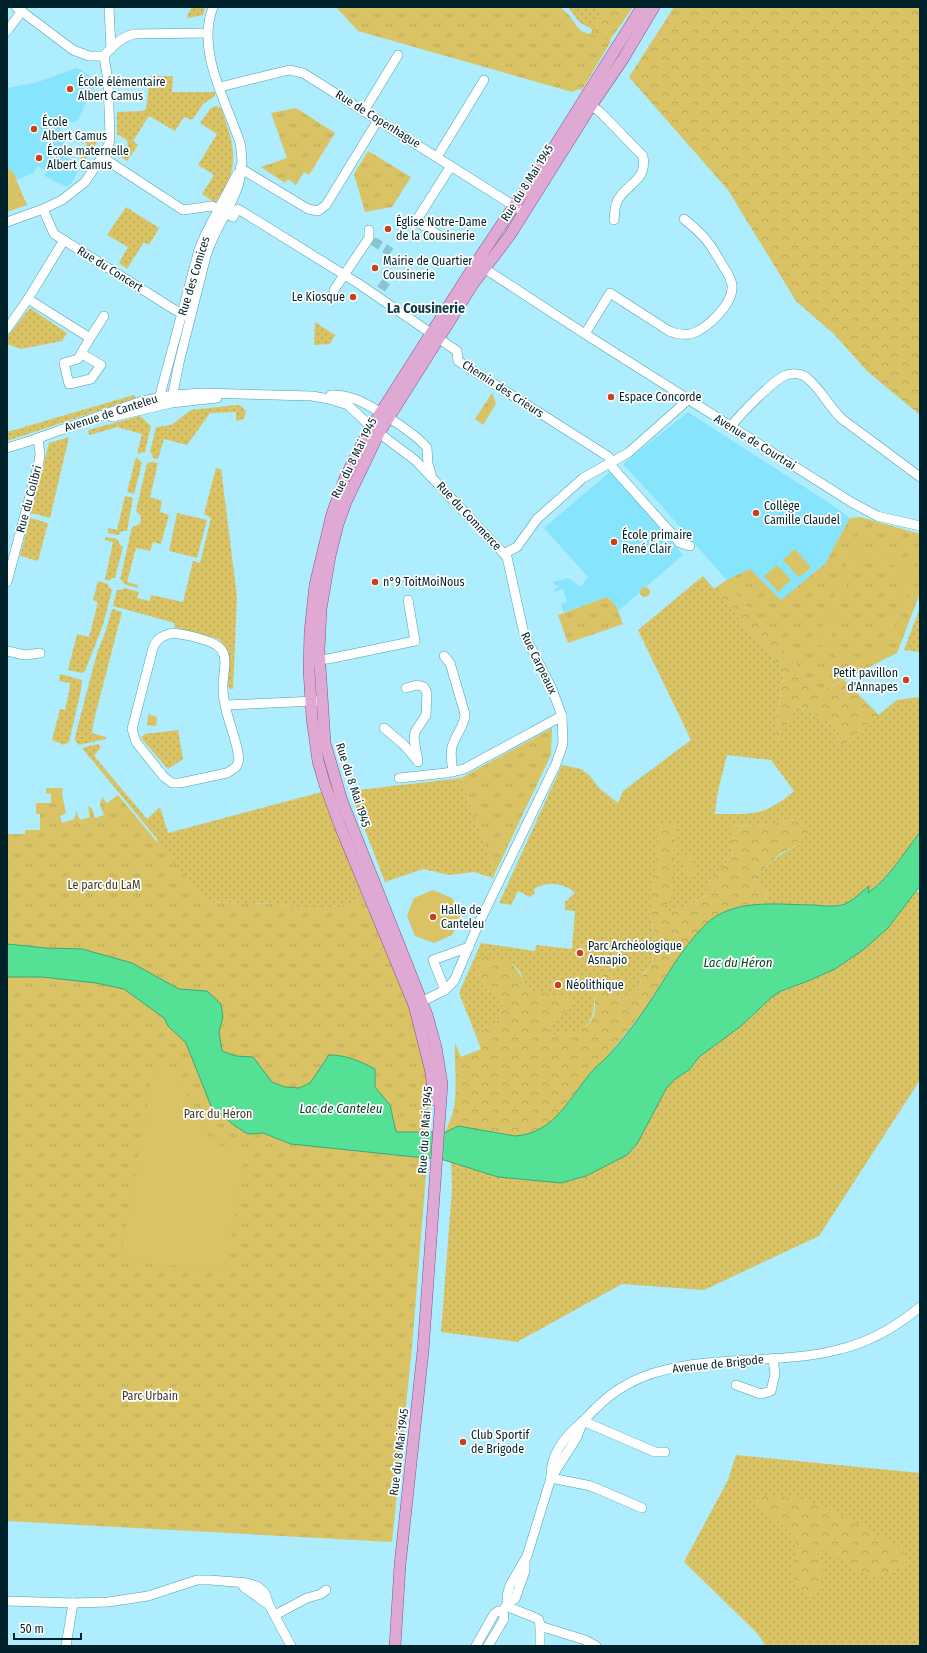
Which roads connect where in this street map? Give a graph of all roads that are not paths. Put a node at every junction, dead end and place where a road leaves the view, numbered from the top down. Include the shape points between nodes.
1 (109, 7) edge
2 (214, 7) edge
3 (642, 7) edge
4 (654, 7) edge
5 (19, 9) edge
6 (7, 31) edge
7 (208, 33) junction
8 (111, 49) junction
9 (398, 55) dead end
10 (104, 56) junction
11 (484, 80) dead end
12 (220, 87) junction
13 (587, 104) junction
14 (364, 111) junction
15 (378, 120) junction
16 (102, 157) junction
17 (437, 157) junction
18 (451, 166) junction
19 (241, 169) junction
20 (514, 206) junction
21 (43, 209) junction
22 (222, 212) junction
23 (524, 212) junction
24 (614, 220) dead end
25 (684, 220) dead end
26 (7, 222) edge
27 (438, 235) dead end
28 (371, 237) dead end
29 (64, 240) junction
30 (480, 266) junction
31 (344, 276) junction
32 (334, 290) dead end
33 (28, 299) junction
34 (186, 315) junction
35 (104, 316) dead end
36 (7, 328) edge
37 (585, 334) junction
38 (435, 336) junction
39 (90, 338) junction
40 (82, 354) dead end
41 (312, 396) junction
42 (172, 399) junction
43 (688, 400) junction
44 (158, 401) junction
45 (384, 415) junction
46 (730, 427) junction
47 (375, 430) junction
48 (38, 438) junction
49 (7, 448) edge
50 (611, 462) junction
51 (920, 477) edge
52 (434, 479) junction
53 (920, 526) edge
54 (690, 546) dead end
55 (505, 553) junction
56 (7, 582) edge
57 (408, 600) dead end
58 (7, 651) edge
59 (40, 653) dead end
60 (444, 656) dead end
61 (314, 660) junction
62 (406, 688) dead end
63 (316, 701) junction
64 (226, 705) junction
65 (562, 716) junction
66 (384, 728) dead end
67 (418, 762) junction
68 (453, 772) junction
69 (422, 775) junction
70 (399, 778) dead end
71 (469, 947) junction
72 (445, 990) junction
73 (418, 1003) junction
74 (432, 1167) junction
75 (920, 1307) edge
76 (773, 1358) junction
77 (736, 1385) dead end
78 (583, 1421) junction
79 (665, 1452) dead end
80 (551, 1478) junction
81 (642, 1508) dead end
82 (326, 1590) dead end
83 (7, 1601) edge
84 (73, 1603) junction
85 (506, 1606) junction
86 (275, 1615) junction
87 (540, 1626) junction
88 (66, 1646) edge
89 (291, 1646) edge
90 (388, 1646) edge
91 (395, 1646) edge
92 (476, 1646) edge
93 (488, 1646) edge
94 (540, 1646) edge
95 (596, 1646) edge

1 - 8 street
2 - 7 street, Rue des Comices via 208,24
3 - 13 main road, Rue du 8 Mai 1945
4 - 13 main road, Rue du 8 Mai 1945 via 623,59
5 - 6 street
5 - 10 street via 73,50 89,56
7 - 8 street via 134,34 121,39
7 - 12 street, Rue des Comices via 209,55
8 - 10 street
9 - 14 street
10 - 16 street via 108,82 110,135 109,144
11 - 17 street
12 - 14 street, Rue de Copenhague via 294,70 303,72
12 - 19 street, Rue des Comices via 238,135 242,151
13 - 20 main road, Rue du 8 Mai 1945
13 - 23 main road, Rue du 8 Mai 1945
13 - 24 street via 599,111 643,156 640,177 619,198
14 - 15 street, Rue de Copenhague
15 - 17 street, Rue de Copenhague
15 - 19 street via 326,205 318,211 308,210
16 - 21 street via 81,186 62,200
16 - 22 street via 183,210 212,206
17 - 18 street, Rue de Copenhague
18 - 20 street, Rue de Copenhague
18 - 27 street via 416,221
19 - 22 street, Rue des Comices
20 - 23 street, Rue de Copenhague
20 - 30 main road, Rue du 8 Mai 1945
21 - 26 street
21 - 29 street, Rue du Concert via 54,234
22 - 31 street, Chemin des Crieurs via 233,217 238,209
22 - 34 street, Rue des Comices via 206,233 199,250
23 - 30 main road, Rue du 8 Mai 1945 via 501,247
25 - 37 street via 708,240 731,280 732,292 728,303 700,329 680,334 669,331 610,293
28 - 31 street
29 - 33 street
29 - 34 street, Rue du Concert
30 - 37 street, Avenue de Courtrai
30 - 38 main road, Rue du 8 Mai 1945
31 - 32 street
31 - 38 street, Chemin des Crieurs via 378,293
33 - 36 street
33 - 39 street
34 - 42 street, Rue des Comices
34 - 44 street, Rue des Comices
35 - 39 street
37 - 43 street, Avenue de Courtrai
38 - 45 main road, Rue du 8 Mai 1945
38 - 50 street, Chemin des Crieurs via 457,351 458,361 609,457
39 - 40 street
41 - 42 street, Avenue de Canteleu via 202,393
41 - 45 street, Avenue de Canteleu via 350,397
41 - 47 street, Avenue de Canteleu via 344,403
42 - 44 street, Avenue de Canteleu
43 - 46 street, Avenue de Courtrai
43 - 50 street via 628,453
44 - 48 street, Avenue de Canteleu
45 - 47 main road, Rue du 8 Mai 1945
45 - 52 street, Rue du Commerce via 425,445
46 - 51 street via 776,382 786,375 799,374 809,380 842,420
46 - 53 street, Avenue de Courtrai via 858,506 889,520
47 - 52 street, Rue du Commerce via 415,460
47 - 61 main road, Rue du 8 Mai 1945 via 346,478 327,532 315,585 310,632
48 - 49 street, Avenue de Canteleu
48 - 56 street, Rue du Colibri via 40,462
50 - 54 street via 613,468 680,543
50 - 55 street via 583,478 537,519 517,547
52 - 55 street, Rue du Commerce
55 - 65 street, Rue Carpeaux via 509,560 524,634 552,689
57 - 61 street via 416,641
58 - 59 street via 25,655
60 - 68 street via 450,663 465,714 465,720 451,748
61 - 63 main road, Rue du 8 Mai 1945
62 - 67 street via 420,685 427,693 426,715 414,736
63 - 64 street
63 - 73 main road, Rue du 8 Mai 1945 via 342,801
64 - 64 street via 240,760 236,767 227,773 172,783 164,777 134,739 132,730 152,648 157,640 167,634 208,641 221,649 225,658 222,688
65 - 68 street via 464,769
65 - 71 street, Rue Carpeaux via 562,744 556,764
66 - 67 street via 404,745
67 - 69 street
68 - 69 street
69 - 70 street
71 - 72 street, Rue Carpeaux via 454,981
71 - 72 street via 433,960
72 - 73 street, Rue Carpeaux
73 - 74 main road, Rue du 8 Mai 1945 via 433,1034 441,1075 441,1098
74 - 90 main road, Rue du 8 Mai 1945 via 423,1239 418,1348 394,1552
74 - 91 main road, Rue du 8 Mai 1945 via 423,1351 400,1558
75 - 76 street, Avenue de Brigode via 885,1331 848,1347 820,1354
76 - 77 street, Avenue de Brigode via 775,1374 770,1391 761,1394
76 - 78 street, Avenue de Brigode via 697,1364 652,1374 618,1390
78 - 79 street via 655,1452
78 - 80 street, Avenue de Brigode via 558,1449
80 - 81 street via 591,1486
80 - 85 street, Avenue de Brigode via 525,1561 525,1571 515,1599
82 - 86 street
83 - 84 street
84 - 86 street via 139,1598 197,1580 210,1580 240,1582 269,1605
84 - 88 street
85 - 87 street via 536,1618
85 - 92 street, Avenue de Brigode via 494,1614
85 - 93 street, Avenue de Brigode via 504,1619
86 - 89 street
87 - 94 street
87 - 95 street

